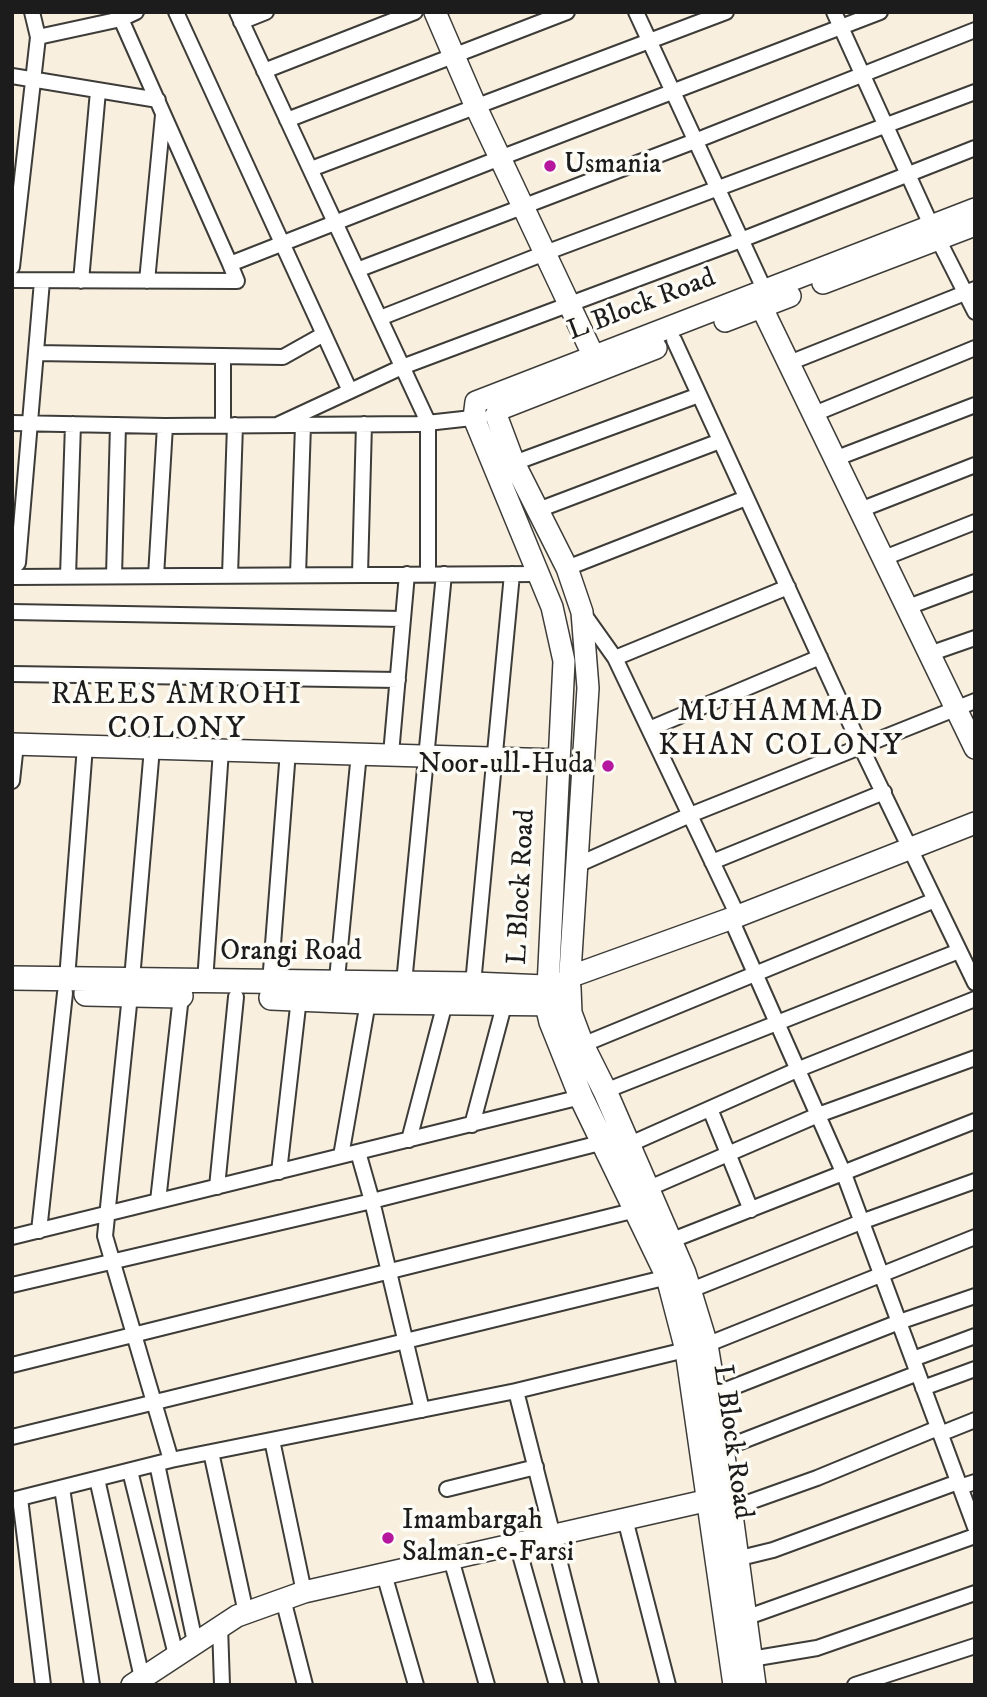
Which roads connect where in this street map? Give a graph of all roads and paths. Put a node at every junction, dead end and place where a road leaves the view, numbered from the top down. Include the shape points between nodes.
1 (32, 12) edge
2 (136, 12) edge
3 (176, 12) edge
4 (266, 12) edge
5 (415, 12) edge
6 (435, 12) edge
7 (566, 12) edge
8 (636, 12) edge
9 (726, 12) edge
10 (834, 12) edge
11 (880, 12) edge
12 (239, 17) edge
13 (121, 19) junction
14 (842, 28) junction
15 (975, 30) edge
16 (38, 37) junction
17 (649, 42) junction
18 (454, 56) junction
19 (264, 71) junction
20 (863, 75) junction
21 (12, 76) edge
22 (33, 80) junction
23 (99, 91) junction
24 (975, 92) edge
25 (673, 93) junction
26 (160, 107) junction
27 (476, 107) junction
28 (288, 120) junction
29 (887, 127) junction
30 (695, 141) junction
31 (975, 148) edge
32 (500, 158) junction
33 (311, 169) junction
34 (908, 174) junction
35 (718, 189) junction
36 (523, 206) junction
37 (975, 209) edge
38 (336, 223) junction
39 (975, 225) edge
40 (935, 232) junction
41 (741, 240) junction
42 (282, 244) junction
43 (545, 253) junction
44 (230, 264) junction
45 (12, 267) edge
46 (357, 270) junction
47 (12, 280) edge
48 (42, 281) junction
49 (81, 281) junction
50 (147, 281) junction
51 (970, 291) edge
52 (764, 299) junction
53 (569, 304) junction
54 (975, 312) edge
55 (380, 318) junction
56 (324, 334) junction
57 (674, 340) junction
58 (975, 348) edge
59 (36, 353) junction
60 (223, 356) junction
61 (594, 357) junction
62 (789, 363) junction
63 (402, 368) junction
64 (350, 391) junction
65 (699, 395) junction
66 (975, 405) edge
67 (814, 414) junction
68 (496, 415) junction
69 (474, 418) junction
70 (428, 422) junction
71 (12, 423) edge
72 (30, 424) junction
73 (73, 424) junction
74 (364, 424) junction
75 (118, 425) junction
76 (229, 425) junction
77 (277, 425) junction
78 (303, 425) junction
79 (165, 426) junction
80 (720, 441) junction
81 (836, 458) junction
82 (514, 463) junction
83 (975, 465) edge
84 (746, 498) junction
85 (538, 510) junction
86 (860, 510) junction
87 (975, 522) edge
88 (16, 524) edge
89 (884, 558) junction
90 (12, 568) edge
91 (567, 568) junction
92 (360, 574) junction
93 (407, 574) junction
94 (428, 574) junction
95 (444, 574) junction
96 (512, 574) junction
97 (540, 574) junction
98 (230, 575) junction
99 (298, 575) junction
100 (12, 576) edge
101 (68, 576) junction
102 (114, 576) junction
103 (156, 576) junction
104 (975, 582) edge
105 (788, 587) junction
106 (908, 607) junction
107 (12, 612) edge
108 (582, 612) junction
109 (403, 619) junction
110 (975, 638) edge
111 (929, 654) junction
112 (820, 657) junction
113 (615, 658) junction
114 (12, 674) edge
115 (398, 681) junction
116 (965, 705) edge
117 (649, 729) junction
118 (14, 744) edge
119 (85, 746) junction
120 (861, 747) junction
121 (152, 748) junction
122 (975, 748) edge
123 (221, 750) junction
124 (288, 751) junction
125 (359, 753) junction
126 (391, 754) junction
127 (426, 755) junction
128 (494, 758) junction
129 (559, 760) junction
130 (12, 781) edge
131 (884, 792) junction
132 (690, 815) junction
133 (975, 823) edge
134 (911, 850) junction
135 (712, 862) junction
136 (577, 864) junction
137 (935, 900) junction
138 (734, 917) junction
139 (959, 951) junction
140 (756, 974) junction
141 (12, 978) edge
142 (205, 982) junction
143 (270, 982) junction
144 (975, 983) edge
145 (404, 984) junction
146 (473, 984) junction
147 (66, 986) junction
148 (131, 987) junction
149 (336, 992) junction
150 (560, 992) junction
151 (12, 993) edge
152 (507, 994) junction
153 (181, 996) junction
154 (236, 997) junction
155 (299, 998) junction
156 (975, 999) edge
157 (368, 1002) junction
158 (445, 1003) junction
159 (779, 1024) junction
160 (582, 1045) junction
161 (975, 1058) edge
162 (799, 1069) junction
163 (604, 1091) junction
164 (581, 1097) junction
165 (710, 1109) junction
166 (818, 1115) junction
167 (975, 1121) edge
168 (472, 1125) junction
169 (410, 1140) junction
170 (604, 1142) junction
171 (628, 1144) junction
172 (358, 1152) junction
173 (729, 1154) junction
174 (341, 1156) junction
175 (279, 1172) junction
176 (844, 1174) junction
177 (975, 1181) edge
178 (217, 1187) junction
179 (648, 1189) junction
180 (158, 1201) junction
181 (372, 1201) junction
182 (636, 1210) junction
183 (751, 1210) junction
184 (107, 1214) junction
185 (861, 1222) junction
186 (38, 1231) junction
187 (12, 1237) edge
188 (975, 1237) edge
189 (670, 1241) junction
190 (113, 1260) junction
191 (388, 1272) junction
192 (881, 1274) junction
193 (668, 1277) junction
194 (12, 1285) edge
195 (691, 1290) junction
196 (975, 1296) edge
197 (899, 1322) junction
198 (135, 1335) junction
199 (975, 1336) edge
200 (405, 1341) junction
201 (696, 1348) junction
202 (12, 1365) edge
203 (915, 1366) junction
204 (975, 1369) edge
205 (923, 1388) junction
206 (516, 1391) junction
207 (713, 1395) junction
208 (155, 1402) junction
209 (422, 1410) junction
210 (975, 1420) edge
211 (939, 1431) junction
212 (12, 1437) edge
213 (272, 1440) junction
214 (722, 1449) junction
215 (211, 1452) junction
216 (164, 1462) junction
217 (537, 1467) junction
218 (130, 1471) junction
219 (97, 1479) junction
220 (975, 1482) edge
221 (959, 1485) junction
222 (62, 1488) junction
223 (447, 1489) dead end
224 (16, 1499) edge
225 (719, 1504) junction
226 (625, 1519) junction
227 (975, 1527) edge
228 (555, 1535) junction
229 (975, 1536) edge
230 (517, 1544) junction
231 (451, 1559) junction
232 (736, 1559) junction
233 (384, 1574) junction
234 (304, 1592) junction
235 (975, 1593) edge
236 (283, 1599) junction
237 (246, 1613) junction
238 (745, 1618) junction
239 (220, 1626) junction
240 (195, 1642) junction
241 (975, 1646) edge
242 (176, 1655) junction
243 (751, 1659) junction
244 (137, 1681) edge
245 (43, 1685) edge
246 (92, 1685) edge
247 (222, 1685) edge
248 (305, 1685) edge
249 (416, 1685) edge
250 (487, 1685) edge
251 (557, 1685) edge
252 (591, 1685) edge
253 (668, 1685) edge
254 (735, 1685) edge
255 (754, 1685) edge
256 (855, 1685) edge

1 - 16 street
2 - 13 street
3 - 42 street
4 - 12 street
5 - 19 street
6 - 18 street
7 - 18 street
8 - 17 street
9 - 17 street
10 - 14 street
11 - 14 street
12 - 19 street
13 - 16 street
13 - 26 street
14 - 20 street
14 - 25 street
15 - 20 street
16 - 22 street
17 - 25 street
17 - 27 street
18 - 27 street
18 - 28 street
19 - 28 street
20 - 29 street
20 - 30 street
21 - 22 street
22 - 23 street
22 - 45 street
23 - 26 street
23 - 49 street
24 - 29 street
25 - 30 street
25 - 32 street
26 - 44 street
26 - 50 street
27 - 32 street
27 - 33 street
28 - 33 street
29 - 34 street
29 - 35 street
30 - 35 street
30 - 36 street
31 - 34 street
32 - 36 street
32 - 38 street
33 - 38 street
34 - 40 street
34 - 41 street
35 - 41 street
35 - 43 street
36 - 43 street
36 - 46 street
37 - 40 street, L Block Road
38 - 42 street
38 - 46 street
39 - 40 street, L Block Road
40 - 51 street
40 - 52 street, L Block Road
41 - 52 street
41 - 53 street
42 - 44 street
42 - 56 street
43 - 53 street
43 - 55 street
44 - 50 street via 237,281
46 - 55 street
47 - 48 street
48 - 49 street
48 - 59 street
49 - 50 street
51 - 54 street
51 - 62 street
52 - 57 street, L Block Road
52 - 61 street, L Block Road
52 - 62 street
53 - 61 street
53 - 63 street
55 - 63 street
56 - 60 street via 283,357
56 - 64 street
57 - 65 street
57 - 68 street, L Block Road via 500,409
58 - 67 street
59 - 60 street
59 - 72 street
60 - 76 street
61 - 69 street, L Block Road via 483,398 476,402
62 - 67 street
63 - 64 street
63 - 70 street
64 - 77 street
65 - 80 street
65 - 82 street
66 - 81 street
67 - 81 street
68 - 69 street
68 - 82 street, L Block Road
69 - 70 street
69 - 97 street, L Block Road
70 - 74 street
70 - 94 street
71 - 72 street
72 - 73 street
72 - 88 street
73 - 75 street
73 - 101 street
74 - 78 street
74 - 92 street
75 - 79 street
75 - 102 street
76 - 77 street
76 - 79 street
76 - 98 street
77 - 78 street
78 - 99 street
79 - 103 street
80 - 84 street
80 - 85 street
81 - 86 street
82 - 85 street, L Block Road
83 - 86 street
84 - 91 street
84 - 105 street
85 - 91 street, L Block Road
86 - 89 street
87 - 89 street
88 - 90 street via 18,563
89 - 106 street
91 - 108 street, L Block Road
92 - 93 street
92 - 99 street
93 - 94 street
93 - 109 street
94 - 95 street
95 - 96 street
95 - 127 street
96 - 97 street
96 - 128 street
97 - 129 street, L Block Road via 564,661
98 - 99 street
98 - 103 street
100 - 101 street
101 - 102 street
102 - 103 street
104 - 106 street
105 - 112 street
105 - 113 street
106 - 111 street
107 - 109 street
108 - 113 street
108 - 136 street, L Block Road via 588,688
109 - 115 street
110 - 111 street
111 - 116 street
112 - 117 street
112 - 120 street
113 - 117 street
114 - 115 street
115 - 126 street
116 - 120 street
116 - 122 street
117 - 132 street
118 - 119 street
118 - 130 street
119 - 121 street
119 - 147 street
120 - 131 street
120 - 132 street
121 - 123 street
121 - 148 street
123 - 124 street
123 - 142 street
124 - 125 street
124 - 143 street
125 - 126 street
125 - 149 street
126 - 127 street
127 - 128 street
127 - 145 street
128 - 129 street
128 - 146 street
129 - 150 street, L Block Road
131 - 134 street
131 - 135 street
132 - 135 street
132 - 136 street
133 - 134 street
134 - 137 street
134 - 138 street
135 - 138 street
136 - 150 street, L Block Road
137 - 139 street
137 - 140 street
138 - 140 street
138 - 150 street
139 - 144 street
139 - 159 street
140 - 159 street
140 - 160 street
141 - 147 main road, Orangi Road
142 - 143 main road, Orangi Road
142 - 148 main road, Orangi Road
143 - 149 main road, Orangi Road
145 - 146 main road, Orangi Road
145 - 149 main road, Orangi Road
146 - 152 main road, Orangi Road
147 - 148 main road, Orangi Road
147 - 151 main road, Orangi Road
147 - 186 street
148 - 153 main road, Orangi Road
148 - 184 street
149 - 155 main road, Orangi Road
149 - 157 main road, Orangi Road
150 - 152 main road, Orangi Road
150 - 160 main road, L Block Road
150 - 164 main road, L Block Road via 551,1022
152 - 158 main road, Orangi Road
152 - 168 street
153 - 154 main road, Orangi Road
153 - 180 street
154 - 155 main road, Orangi Road
154 - 178 street
155 - 175 street
156 - 162 street
157 - 158 main road, Orangi Road
157 - 174 street
158 - 169 street
159 - 162 street
159 - 163 street
160 - 163 main road, L Block Road
161 - 166 street
162 - 165 street
162 - 166 street
163 - 171 main road, L Block Road
164 - 168 street
164 - 170 main road, L Block Road
165 - 171 street
165 - 173 street
166 - 173 street
166 - 176 street
167 - 176 street
168 - 169 street
169 - 172 street
170 - 181 street
170 - 182 main road, L Block Road
171 - 179 main road, L Block Road
172 - 174 street
172 - 181 street
173 - 179 street
173 - 183 street
174 - 175 street
175 - 178 street
176 - 183 street
176 - 185 street
177 - 185 street
178 - 180 street
179 - 189 main road, L Block Road
180 - 184 street
181 - 190 street
181 - 191 street
182 - 191 street
182 - 193 main road, L Block Road
183 - 189 street
184 - 186 street
184 - 190 street via 105,1236
185 - 192 street
185 - 195 street
186 - 187 street
188 - 192 street
189 - 195 main road, L Block Road
190 - 194 street
190 - 198 street
191 - 198 street
191 - 200 street
192 - 197 street
192 - 201 street
193 - 200 street
193 - 201 main road, L Block Road
195 - 201 main road, L Block Road
196 - 197 street
197 - 203 street
197 - 207 street
198 - 202 street
198 - 208 street
199 - 203 street
200 - 208 street
200 - 209 street
201 - 206 street
201 - 207 main road, L Block Road
201 - 225 main road, L Block Road
203 - 205 street
203 - 214 street
204 - 205 street
205 - 211 street
206 - 209 street
206 - 217 street
207 - 214 main road, L Block Road
208 - 212 street
208 - 216 street
209 - 213 street
210 - 211 street
211 - 221 street
211 - 225 street via 817,1478
213 - 215 street
213 - 234 street
214 - 225 main road, L Block Road
215 - 216 street
215 - 237 street
216 - 218 street
216 - 240 street
217 - 223 street
217 - 228 street
218 - 219 street
218 - 242 street
219 - 222 street
219 - 244 street
220 - 221 street
221 - 227 street
221 - 232 street
222 - 224 street
222 - 246 street
224 - 245 street
225 - 226 street
225 - 232 main road, L Block Road
225 - 254 main road, L Block Road
226 - 228 street
226 - 253 street
228 - 230 street
228 - 252 street
229 - 238 street
230 - 231 street
230 - 251 street
231 - 233 street
231 - 250 street
232 - 238 main road, L Block Road
233 - 234 street
233 - 249 street
234 - 236 street
235 - 243 street via 817,1648
236 - 237 street
236 - 248 street
237 - 239 street
238 - 243 main road, L Block Road
239 - 240 street
239 - 247 street
240 - 242 street
241 - 256 street
242 - 244 street
243 - 255 main road, L Block Road

